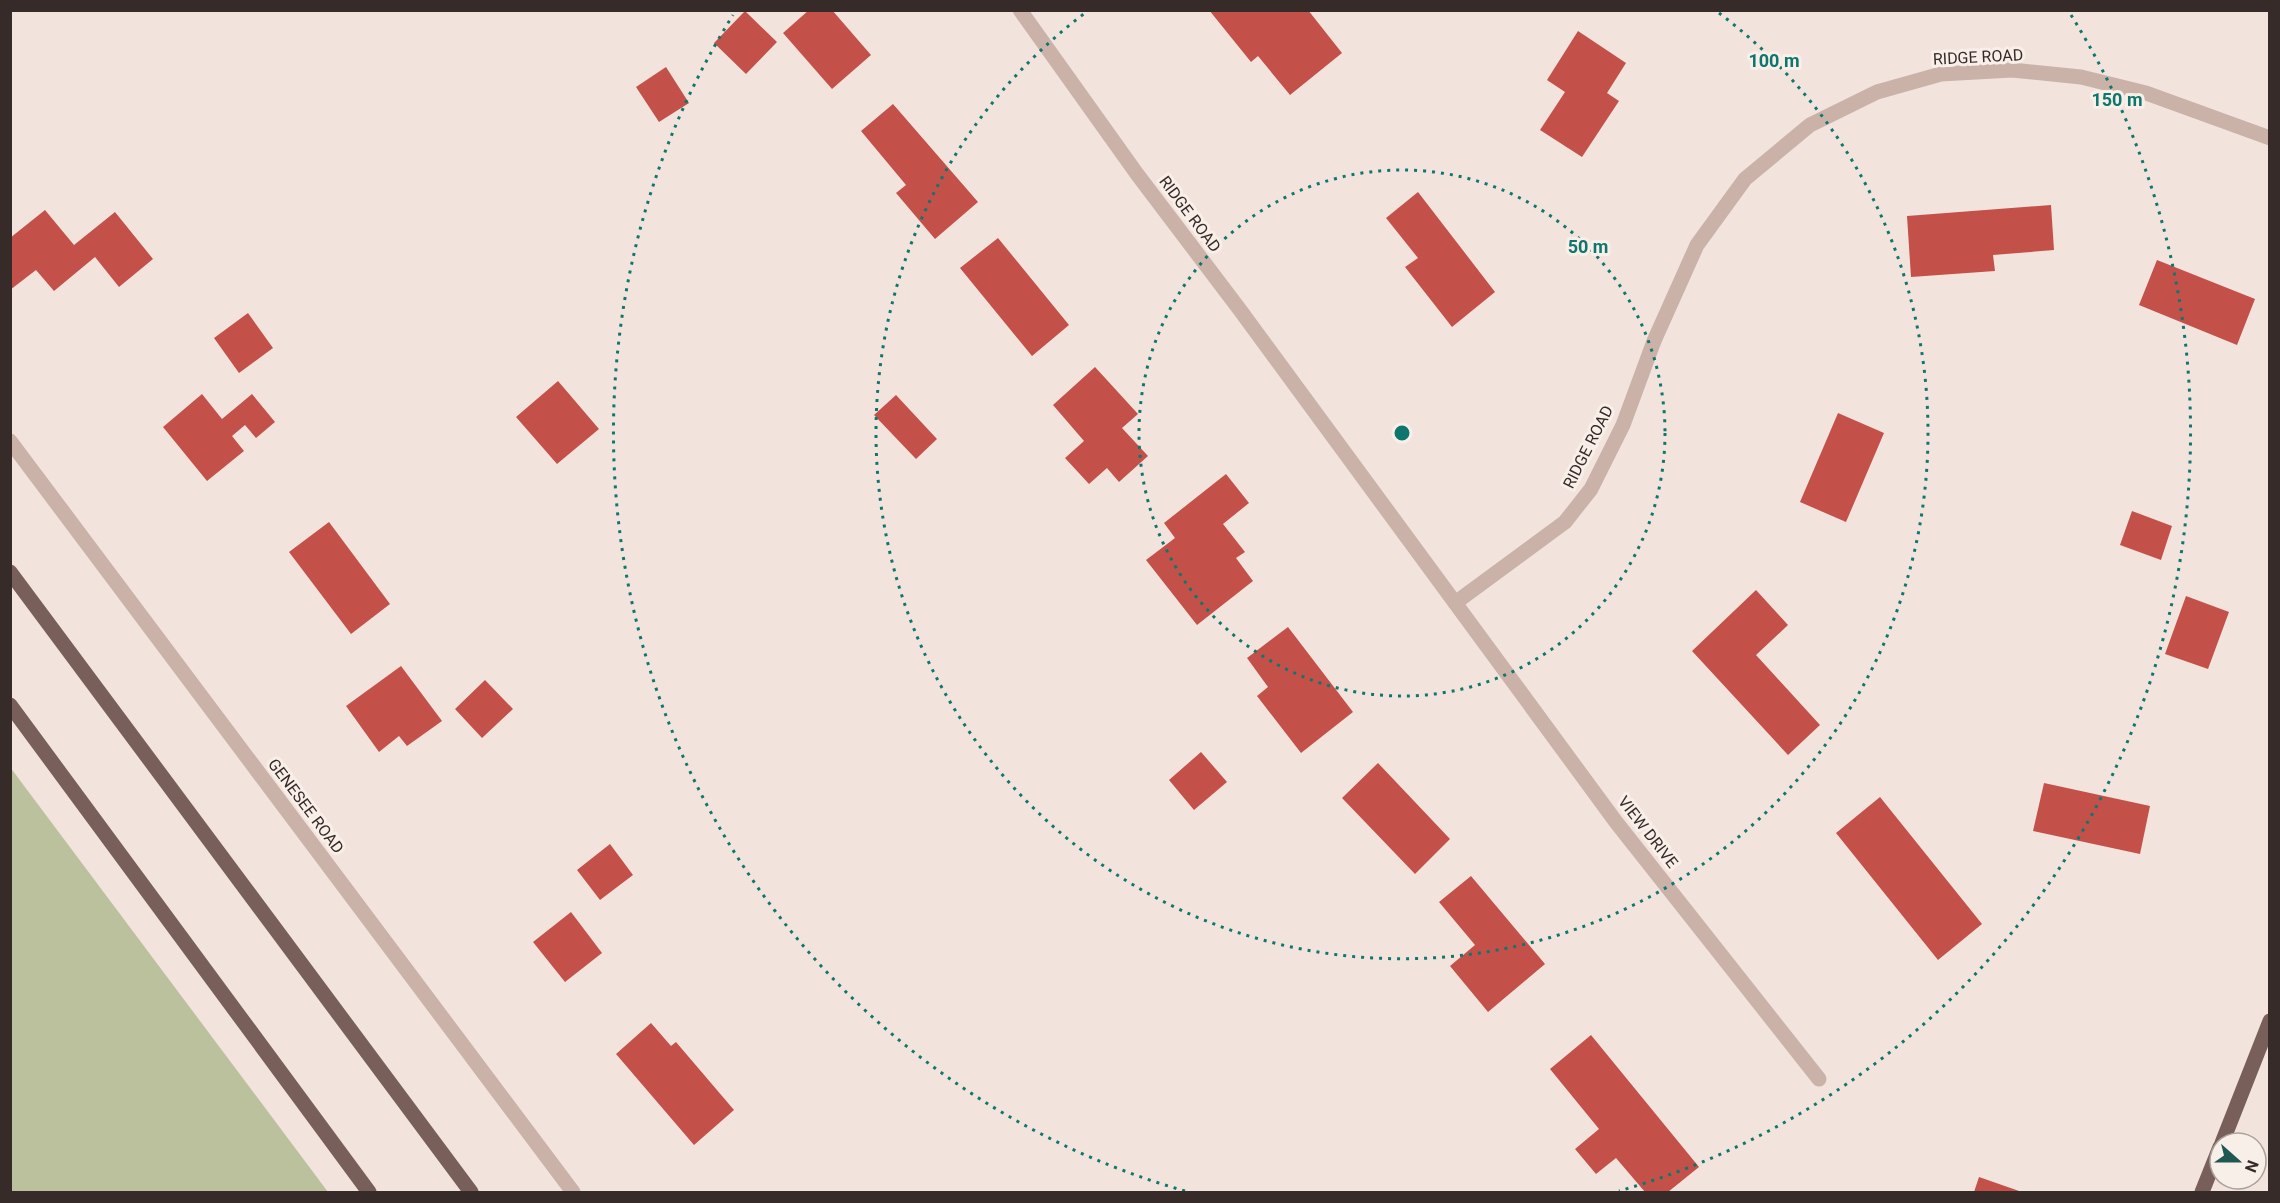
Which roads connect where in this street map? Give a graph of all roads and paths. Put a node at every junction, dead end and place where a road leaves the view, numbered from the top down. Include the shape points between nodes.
1 (1020, 10) edge
2 (2270, 138) edge
3 (10, 441) edge
4 (10, 573) edge
5 (1455, 603) junction
6 (10, 705) edge
7 (2270, 1021) edge
8 (1819, 1079) dead end
9 (2227, 1131) edge
10 (2208, 1177) edge
11 (369, 1192) edge
12 (471, 1192) edge
13 (573, 1192) edge
14 (2202, 1192) edge

1 - 5 street, RIDGE ROAD
2 - 5 street, RIDGE ROAD via 2145,93 2080,76 2012,70 1941,74 1877,92 1810,125 1745,179 1697,245 1654,341 1623,425 1591,489 1565,522
3 - 13 street, GENESEE ROAD
4 - 12 main road
5 - 8 street, VIEW DRIVE via 1616,822
6 - 11 main road
7 - 9 main road
10 - 14 main road

